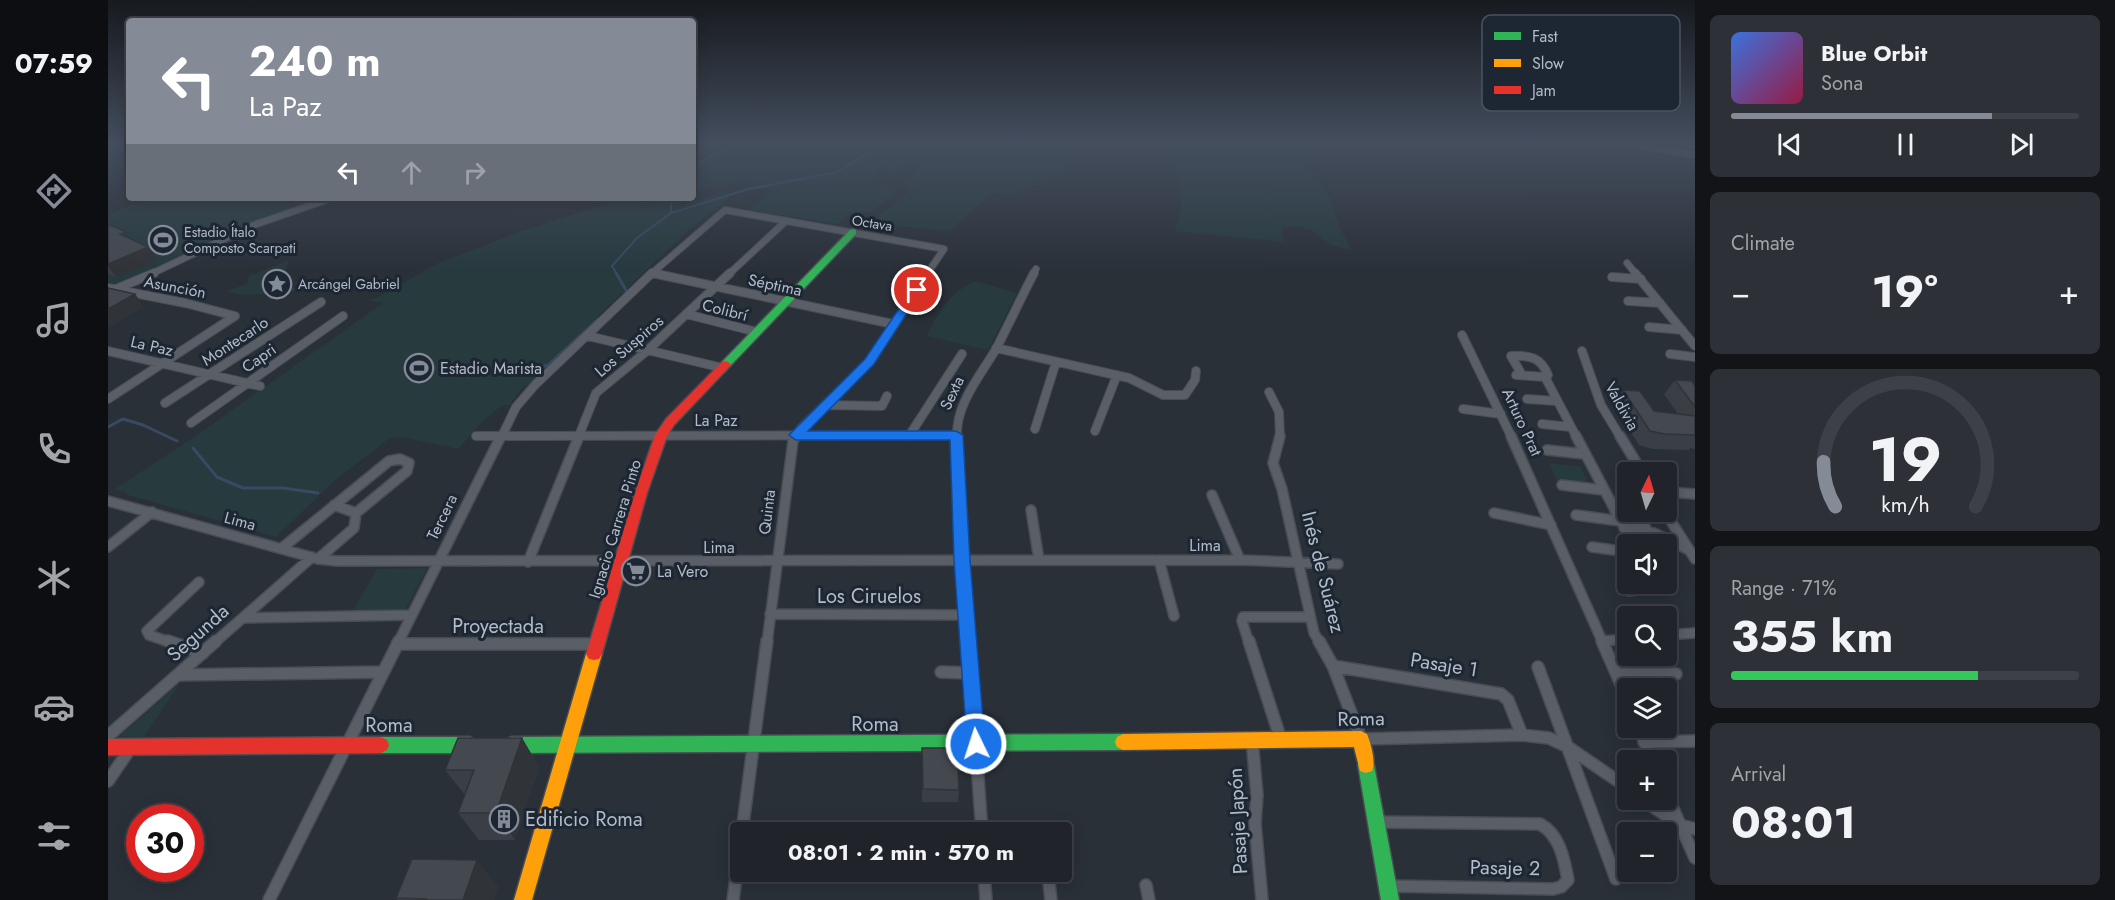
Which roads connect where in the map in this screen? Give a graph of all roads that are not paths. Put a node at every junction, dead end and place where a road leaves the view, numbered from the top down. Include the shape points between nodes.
1 (321, 201) edge
2 (725, 210) joint
3 (786, 220) junction
4 (853, 232) junction
5 (944, 249) joint
6 (1627, 263) dead end
7 (1036, 269) dead end
8 (652, 273) junction
9 (1612, 277) dead end
10 (1641, 279) junction
11 (716, 285) junction
12 (110, 290) edge
13 (1628, 300) dead end
14 (786, 301) junction
15 (321, 302) dead end
16 (1660, 303) junction
17 (686, 314) junction
18 (343, 316) dead end
19 (893, 324) junction
20 (1649, 327) dead end
21 (1682, 330) junction
22 (757, 332) junction
23 (1462, 335) dead end
24 (588, 336) junction
25 (1695, 346) edge
26 (996, 348) junction
27 (648, 350) junction
28 (1582, 351) dead end
29 (109, 352) edge
30 (962, 354) dead end
31 (1670, 354) dead end
32 (1695, 357) edge
33 (1056, 362) junction
34 (162, 364) junction
35 (723, 368) junction
36 (1196, 371) dead end
37 (208, 374) junction
38 (1117, 375) junction
39 (1545, 377) junction
40 (247, 383) junction
41 (260, 386) dead end
42 (108, 388) edge
43 (122, 390) junction
44 (1269, 392) dead end
45 (887, 396) dead end
46 (108, 399) edge
47 (1527, 399) dead end
48 (1556, 401) junction
49 (165, 403) dead end
50 (825, 405) junction
51 (1463, 409) dead end
52 (1501, 414) junction
53 (191, 423) dead end
54 (1542, 424) dead end
55 (1570, 426) junction
56 (1035, 429) dead end
57 (1095, 431) dead end
58 (580, 435) junction
59 (661, 435) junction
60 (796, 435) junction
61 (956, 435) junction
62 (476, 436) dead end
63 (501, 436) junction
64 (909, 436) junction
65 (1547, 450) dead end
66 (1584, 454) junction
67 (1636, 462) edge
68 (1562, 485) dead end
69 (1603, 490) junction
70 (1677, 493) edge
71 (1695, 494) edge
72 (1212, 495) dead end
73 (108, 501) edge
74 (334, 505) junction
75 (1031, 510) dead end
76 (1614, 511) junction
77 (152, 512) junction
78 (356, 513) junction
79 (1494, 513) dead end
80 (1576, 516) dead end
81 (1671, 522) edge
82 (1551, 525) junction
83 (1622, 525) junction
84 (1654, 533) junction
85 (1627, 534) edge
86 (108, 547) edge
87 (1592, 547) dead end
88 (282, 548) junction
89 (1617, 550) edge
90 (1689, 550) junction
91 (315, 558) junction
92 (1695, 559) edge
93 (962, 560) junction
94 (1039, 560) junction
95 (1160, 560) junction
96 (1240, 560) junction
97 (438, 561) junction
98 (622, 561) junction
99 (1299, 561) junction
100 (528, 562) junction
101 (778, 562) junction
102 (1338, 564) dead end
103 (199, 582) dead end
104 (770, 614) junction
105 (412, 615) junction
106 (967, 615) junction
107 (1174, 616) dead end
108 (1310, 617) junction
109 (243, 618) junction
110 (1695, 633) edge
111 (1677, 634) edge
112 (1617, 640) edge
113 (1603, 641) junction
114 (398, 644) junction
115 (599, 644) junction
116 (203, 653) junction
117 (1333, 666) junction
118 (1538, 667) dead end
119 (383, 672) junction
120 (940, 672) dead end
121 (971, 673) junction
122 (1617, 674) junction
123 (1676, 674) dead end
124 (178, 675) junction
125 (1619, 678) edge
126 (1522, 735) junction
127 (108, 736) edge
128 (1361, 738) junction
129 (1642, 738) edge
130 (1252, 739) junction
131 (1281, 740) junction
132 (1695, 741) edge
133 (1644, 742) junction
134 (754, 744) junction
135 (976, 744) junction
136 (347, 745) junction
137 (479, 745) edge
138 (503, 745) edge
139 (568, 745) junction
140 (108, 747) edge
141 (1568, 747) junction
142 (130, 748) junction
143 (1648, 750) edge
144 (1617, 780) edge
145 (108, 781) edge
146 (1658, 810) edge
147 (1673, 810) edge
148 (743, 822) edge
149 (981, 822) edge
150 (1376, 822) junction
151 (1680, 825) junction
152 (1695, 830) edge
153 (1695, 858) edge
154 (1616, 879) dead end
155 (735, 882) edge
156 (985, 882) edge
157 (1049, 883) dead end
158 (1146, 885) dead end
159 (1387, 886) junction
160 (269, 900) edge
161 (523, 900) edge
162 (733, 900) edge
163 (986, 900) edge
164 (1051, 900) edge
165 (1149, 900) edge
166 (1262, 900) edge
167 (1389, 900) edge

1 - 12 street via 296,208 130,285
2 - 3 street, Octava
2 - 8 street, Tercera
3 - 4 street, Octava
3 - 11 street, Los Suspiros
4 - 5 street, Octava
4 - 14 street, Ignacio Carrera Pinto
5 - 19 street
6 - 10 street
7 - 26 street, Sexta
8 - 11 street, Séptima
8 - 24 street, Tercera
9 - 10 street
10 - 16 street
11 - 14 street, Séptima
11 - 17 street, Los Suspiros
12 - 34 street, Asunción via 235,316
13 - 16 street
14 - 19 street, Séptima
14 - 22 street, Ignacio Carrera Pinto
15 - 37 street, Montecarlo
16 - 21 street
17 - 22 street, Colibrí
17 - 27 street, Los Suspiros
18 - 40 street, Capri
19 - 50 street via 870,362
20 - 21 street
21 - 25 street
22 - 35 street, Ignacio Carrera Pinto
23 - 52 street, Arturo Prat
24 - 27 street
24 - 63 street, Tercera via 523,396
26 - 33 street
26 - 61 street, Sexta via 971,389 956,424
27 - 35 street
27 - 58 street, Los Suspiros via 596,393
28 - 67 street, Valdivia via 1601,405
29 - 34 street, La Paz
30 - 64 street
31 - 32 street
33 - 38 street
33 - 56 street
34 - 37 street, La Paz
34 - 43 street
35 - 59 street, Ignacio Carrera Pinto
36 - 38 street via 1190,390 1175,396 1163,395
37 - 40 street, La Paz
37 - 49 street, Montecarlo
38 - 57 street
39 - 39 street via 1519,375 1511,356 1541,359 1548,374
39 - 48 street
40 - 41 street, La Paz
40 - 53 street, Capri
42 - 43 street
43 - 46 street
44 - 99 street, Inés de Suárez via 1279,412 1280,436 1274,463
45 - 50 street via 882,406
47 - 48 street
48 - 55 street
50 - 60 street
51 - 52 street
52 - 82 street, Arturo Prat
54 - 55 street
55 - 66 street
58 - 59 street, La Paz
58 - 63 street, La Paz
58 - 100 street, Los Suspiros
59 - 60 street, La Paz
59 - 98 street, Ignacio Carrera Pinto
60 - 64 street, La Paz
60 - 101 street, Quinta
61 - 64 street, La Paz
61 - 93 street, Sexta
62 - 63 street, La Paz
63 - 97 street, Tercera
65 - 66 street
66 - 69 street
68 - 69 street
69 - 76 street
70 - 71 street
72 - 96 street
73 - 77 street, Lima
74 - 78 street
74 - 78 street via 388,461 400,459 409,463 407,471
74 - 88 street
75 - 94 street
76 - 83 street
76 - 84 street
77 - 86 street
77 - 88 street, Lima
78 - 91 street, Segunda via 354,528
79 - 82 street
80 - 83 street
81 - 90 street
82 - 113 street, Arturo Prat
83 - 84 street
83 - 85 street
84 - 90 street
87 - 89 street
88 - 91 street, Lima
90 - 92 street
91 - 97 street, Lima
91 - 109 street, Segunda
93 - 94 street, Lima
93 - 101 street, Lima
93 - 106 street, Sexta
94 - 95 street, Lima
95 - 96 street, Lima
95 - 107 street
96 - 99 street, Lima
97 - 100 street, Lima
97 - 105 street, Tercera
98 - 100 street, Lima
98 - 101 street, Lima
98 - 115 street, Ignacio Carrera Pinto
99 - 102 street, Lima
99 - 108 street, Inés de Suárez
101 - 104 street, Quinta
103 - 116 street via 147,631
104 - 106 street, Los Ciruelos
104 - 134 street, Quinta
105 - 109 street
105 - 114 street, Tercera
106 - 121 street, Sexta
108 - 117 street, Inés de Suárez via 1314,633
108 - 131 street via 1248,616 1242,621
109 - 116 street, Segunda
110 - 111 street
112 - 113 street
113 - 122 street, Arturo Prat
114 - 115 street, Proyectada
114 - 119 street, Tercera
115 - 139 street, Ignacio Carrera Pinto
116 - 124 street, Segunda
117 - 126 street, Pasaje 1 via 1501,694 1508,700
117 - 128 street, Inés de Suárez
118 - 141 street
119 - 124 street
119 - 136 street, Tercera
120 - 121 street
121 - 135 street, Sexta
122 - 123 street
122 - 125 street, Arturo Prat
124 - 127 street, Segunda
126 - 128 street, Roma
126 - 141 street, Roma via 1549,738
128 - 131 street, Roma
128 - 150 street, Inés de Suárez
129 - 133 street
130 - 131 street, Roma
130 - 135 street, Roma
130 - 166 street, Pasaje Japón
132 - 133 street
133 - 143 street
134 - 135 street, Roma
134 - 139 street, Roma
134 - 148 street, Quinta
135 - 149 street, Sexta
136 - 137 street, Roma
136 - 142 street, Roma
136 - 160 street, Tercera
138 - 139 street, Roma
139 - 161 street, Ignacio Carrera Pinto
140 - 142 street, Roma
141 - 144 street, Roma
141 - 154 street
142 - 145 street
146 - 151 street
147 - 151 street
150 - 159 street, Inés de Suárez
150 - 159 street, Pasaje 2 via 1547,826 1555,836 1568,880 1553,889
151 - 152 street
151 - 153 street
155 - 162 street
156 - 163 street
157 - 164 street
158 - 165 street
159 - 167 street, Inés de Suárez

